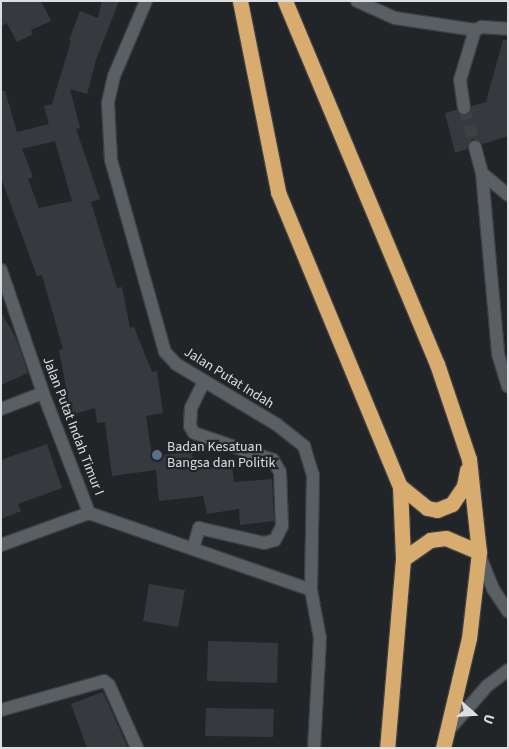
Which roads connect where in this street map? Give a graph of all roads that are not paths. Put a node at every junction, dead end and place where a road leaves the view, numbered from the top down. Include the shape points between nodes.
1 (146, 1) edge
2 (240, 1) edge
3 (286, 1) edge
4 (357, 1) edge
5 (508, 29) edge
6 (475, 30) junction
7 (464, 108) tunnel mouth
8 (475, 147) tunnel mouth
9 (482, 173) junction
10 (508, 195) edge
11 (1, 270) edge
12 (508, 344) edge
13 (498, 354) junction
14 (204, 381) junction
15 (508, 387) edge
16 (43, 393) junction
17 (1, 409) edge
18 (469, 459) junction
19 (400, 486) junction
20 (89, 513) junction
21 (1, 545) edge
22 (194, 549) junction
23 (479, 553) junction
24 (403, 558) junction
25 (311, 590) junction
26 (508, 611) edge
27 (508, 670) edge
28 (1, 710) edge
29 (447, 732) junction
30 (137, 748) edge
31 (314, 748) edge
32 (386, 748) edge
33 (443, 748) edge

1 - 14 street, Jalan Putat Indah via 114,76 108,103 112,160 165,352 176,364
2 - 19 highway via 278,192
3 - 18 highway via 438,364
4 - 6 street via 395,18
5 - 6 street via 482,27
6 - 7 street via 460,80
8 - 9 street
9 - 10 street
9 - 13 street
11 - 16 street, Jalan Putat Indah Timur I
12 - 13 street
13 - 15 street
14 - 22 street via 191,408 190,426 194,433 273,460 280,472 282,526 275,540 264,543 199,528
14 - 25 street, Jalan Putat Indah via 276,424 304,446 314,475
16 - 17 street
16 - 20 street, Jalan Putat Indah Timur I
18 - 19 highway via 464,486 452,504 437,510 427,508
18 - 23 highway
19 - 24 highway
20 - 21 street
20 - 22 street, Jalan Putat Indah Timur I
22 - 25 street, Jalan Putat Indah Timur I
23 - 24 highway via 446,538 430,540
23 - 26 street via 493,589
23 - 29 highway via 469,638
24 - 32 highway
25 - 31 street, Jalan Putat Indah via 320,638
27 - 29 street via 488,686
28 - 30 street via 104,681 109,685
29 - 33 highway

